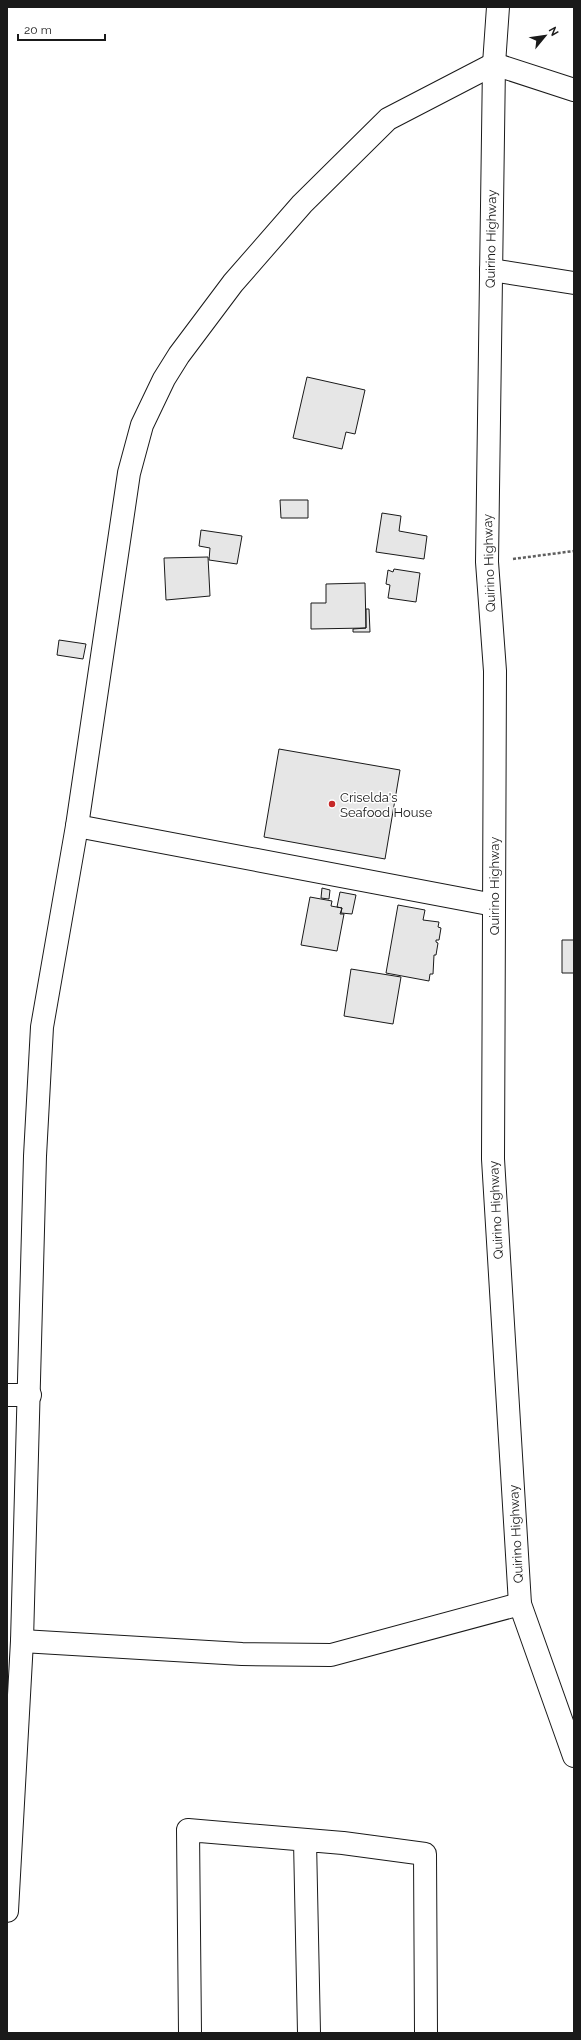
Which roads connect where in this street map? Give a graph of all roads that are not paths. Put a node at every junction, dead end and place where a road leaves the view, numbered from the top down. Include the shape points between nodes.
1 (498, 7) edge
2 (494, 64) junction
3 (574, 90) edge
4 (491, 270) junction
5 (574, 284) edge
6 (77, 826) junction
7 (494, 905) junction
8 (7, 1395) edge
9 (30, 1395) junction
10 (520, 1604) junction
11 (22, 1640) junction
12 (574, 1756) edge
13 (305, 1841) junction
14 (7, 1911) edge
15 (190, 2033) edge
16 (309, 2033) edge
17 (426, 2033) edge

1 - 2 main road, Quirino Highway
2 - 3 main road
2 - 4 main road, Quirino Highway
2 - 6 main road via 388,120 302,204 233,283 164,379 142,425 129,473
4 - 5 main road
4 - 7 main road, Quirino Highway via 486,562 495,671
6 - 7 main road
6 - 9 main road via 42,1027 35,1156
7 - 10 main road, Quirino Highway via 493,1159
8 - 9 main road
9 - 11 main road
10 - 11 main road via 332,1655 242,1654
10 - 12 main road, Quirino Highway
11 - 14 main road
13 - 15 main road via 188,1830
13 - 16 main road
13 - 17 main road via 343,1843 425,1854

